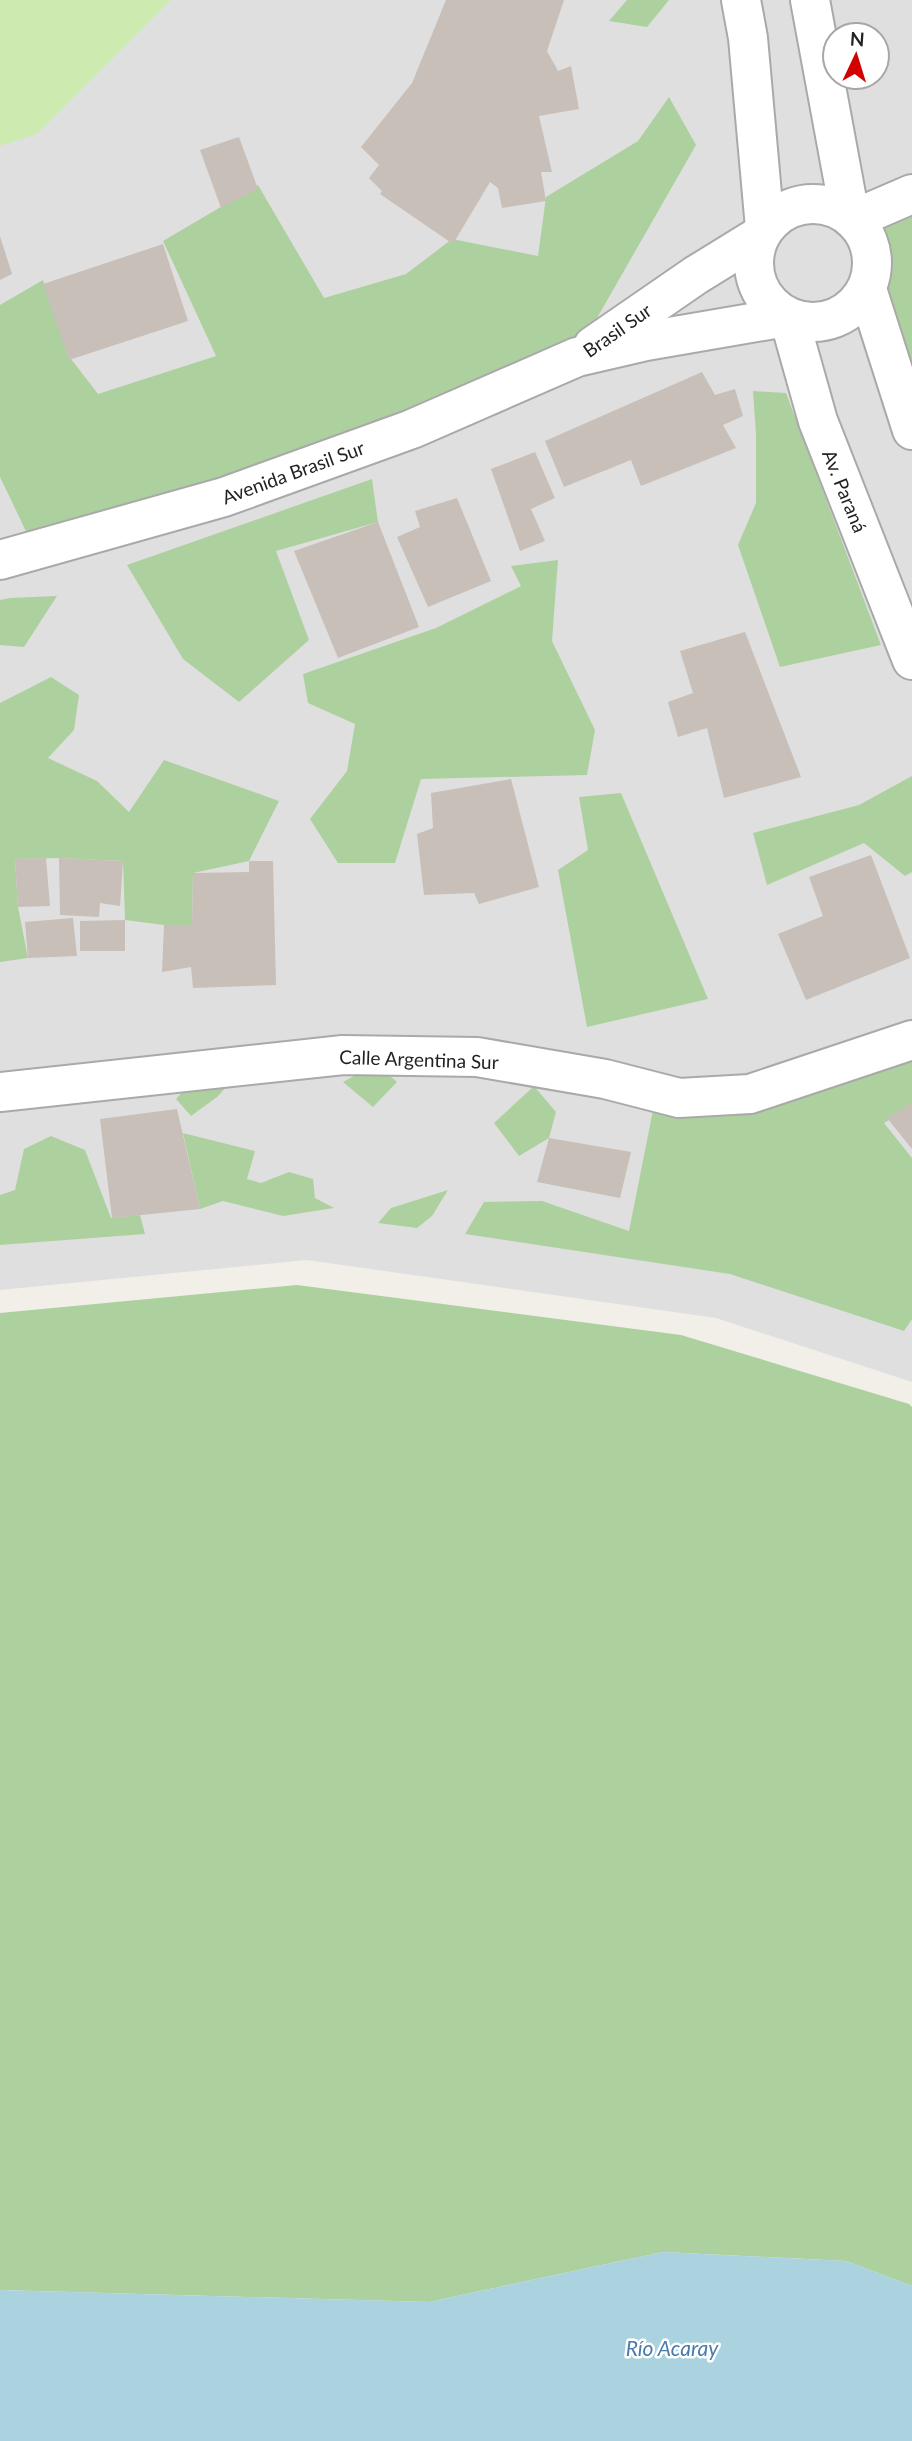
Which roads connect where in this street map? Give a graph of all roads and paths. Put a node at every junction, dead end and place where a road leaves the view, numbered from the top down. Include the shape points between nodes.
1 (741, 0) edge
2 (810, 0) edge
3 (912, 194) edge
4 (852, 217) junction
5 (763, 232) junction
6 (867, 289) junction
7 (788, 317) junction
8 (577, 357) junction
9 (912, 429) edge
10 (0, 560) edge
11 (912, 660) edge
12 (912, 1040) edge
13 (0, 1092) edge

1 - 5 street, Av. Paraná
2 - 4 street
3 - 4 street
4 - 5 street via 836,208 804,204 776,216
4 - 6 street via 866,234 872,252 873,271
5 - 7 street, Av. Paraná via 754,253 754,272 771,305
5 - 8 street, Brasil Sur
6 - 7 street via 843,316 807,323
6 - 9 street
7 - 8 street, Brasil Sur
7 - 11 street, Av. Paraná via 818,421
8 - 10 street, Avenida Brasil Sur via 412,429 224,497
12 - 13 street, Calle Argentina Sur via 738,1095 679,1098 605,1079 477,1057 343,1055

